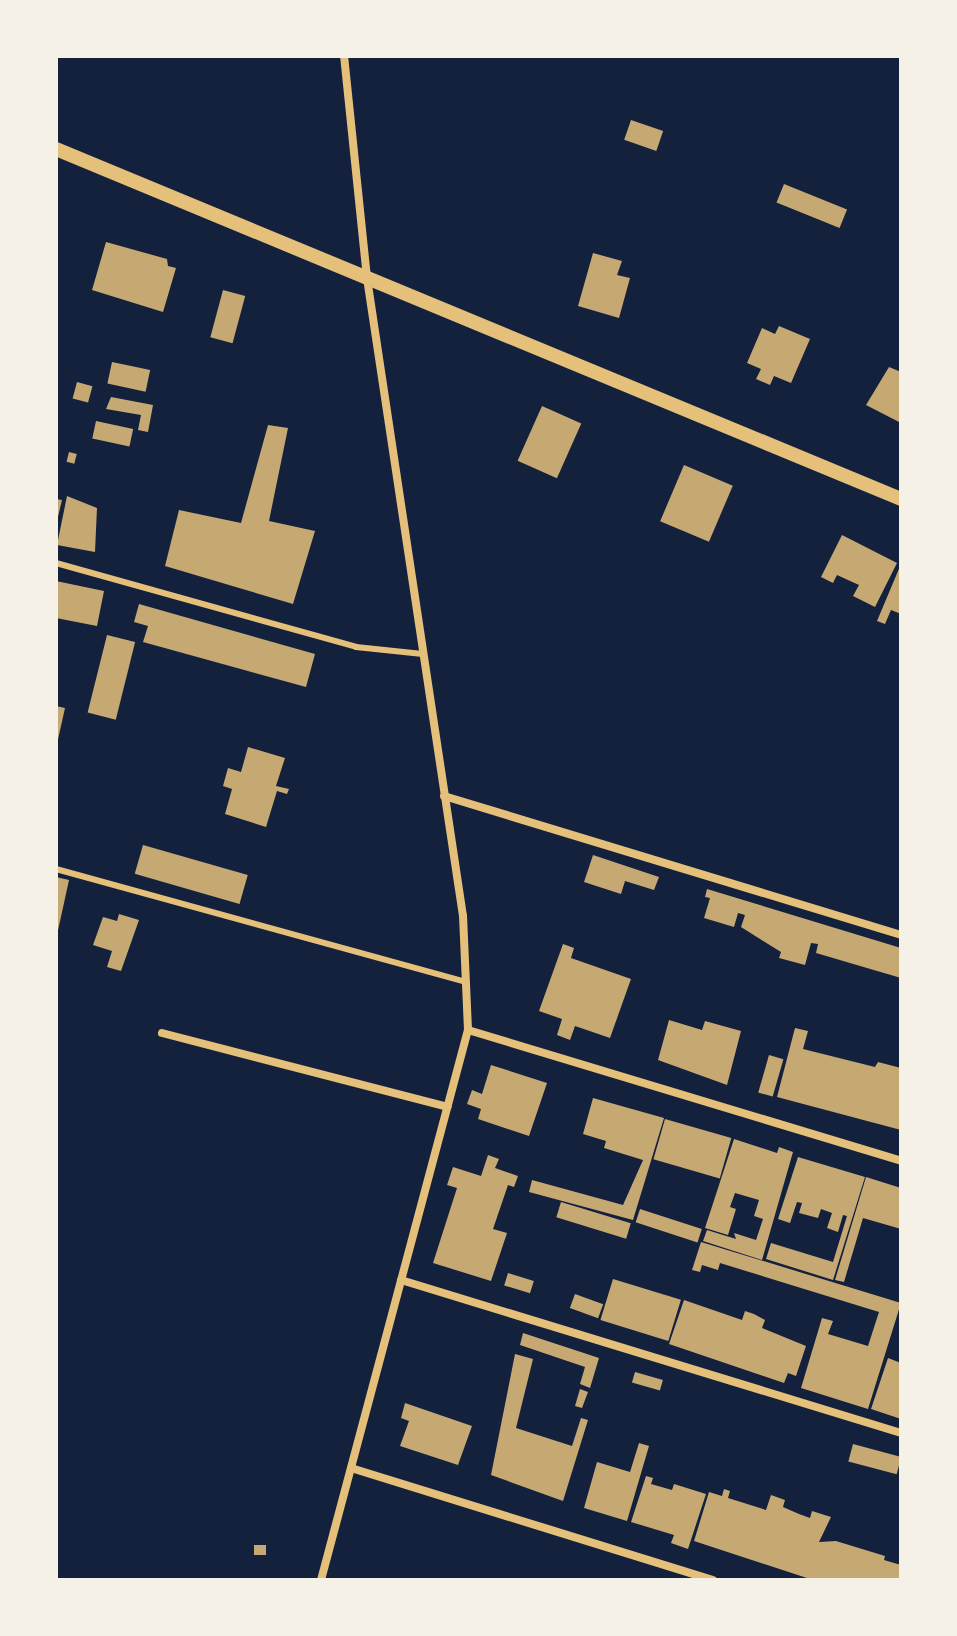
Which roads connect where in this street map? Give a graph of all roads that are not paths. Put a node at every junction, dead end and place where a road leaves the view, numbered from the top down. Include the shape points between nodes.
1 (344, 56) edge
2 (56, 149) edge
3 (367, 278) junction
4 (901, 499) edge
5 (56, 563) edge
6 (423, 654) junction
7 (444, 796) junction
8 (56, 869) edge
9 (901, 935) edge
10 (466, 982) junction
11 (468, 1030) junction
12 (162, 1033) dead end
13 (448, 1107) junction
14 (901, 1161) edge
15 (401, 1280) junction
16 (901, 1433) edge
17 (351, 1468) junction
18 (321, 1580) edge
19 (713, 1580) edge

1 - 3 street
2 - 3 street
3 - 4 street
3 - 6 street
5 - 6 lane via 356,647
6 - 7 street
7 - 9 street
7 - 10 street via 463,916
8 - 10 lane
10 - 11 street
11 - 13 street
11 - 14 street
12 - 13 street
13 - 15 street
15 - 16 street
15 - 17 street
17 - 18 street
17 - 19 street

